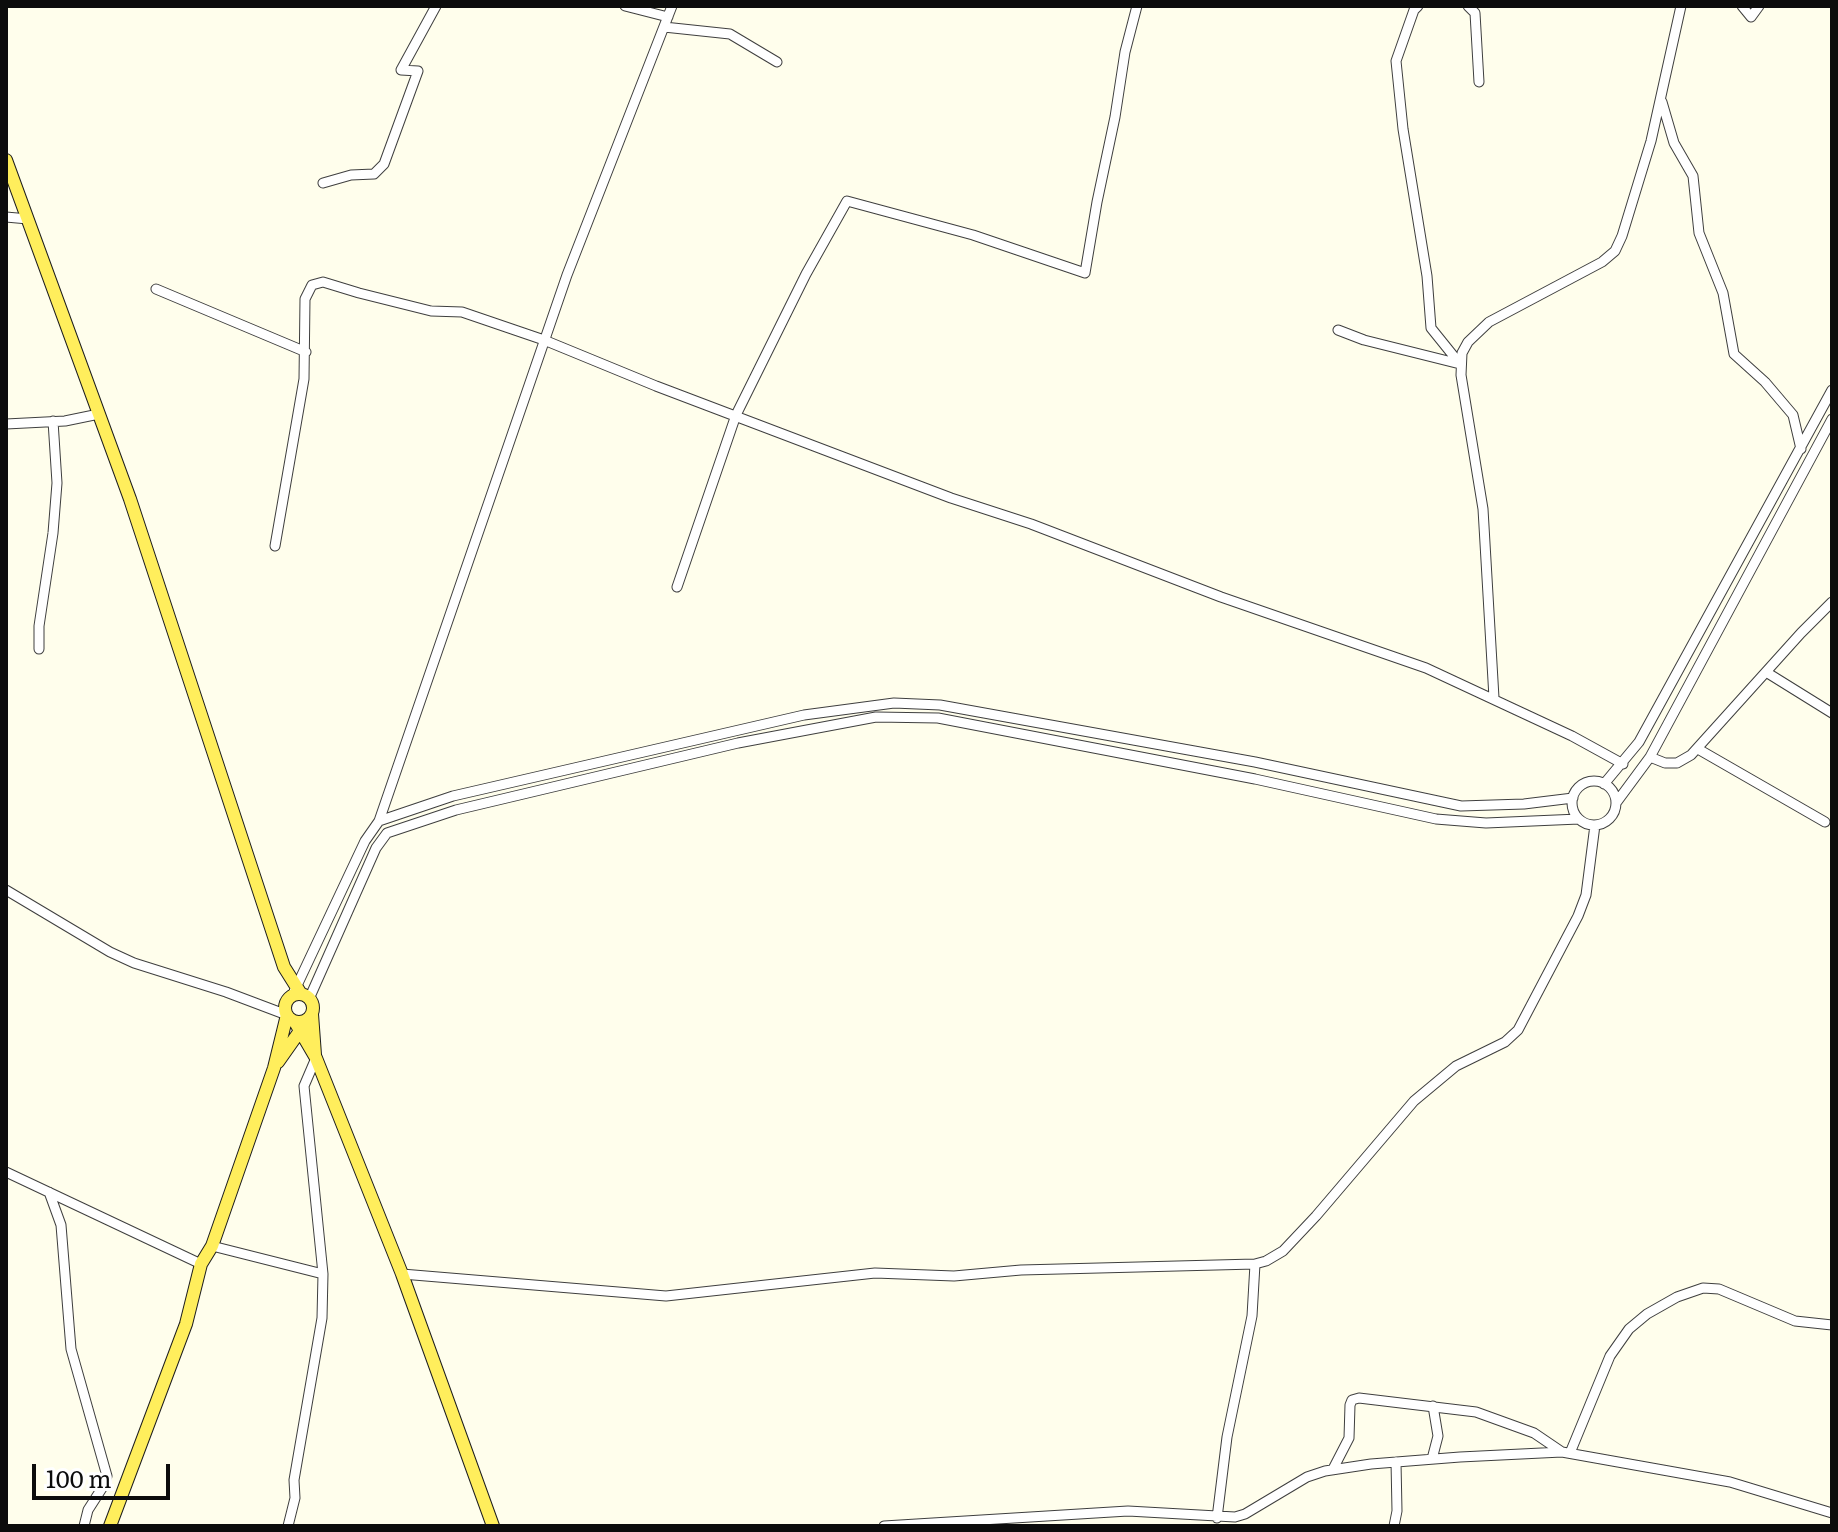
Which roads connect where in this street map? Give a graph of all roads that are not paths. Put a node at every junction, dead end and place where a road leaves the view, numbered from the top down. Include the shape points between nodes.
1 (436, 6) edge
2 (625, 6) edge
3 (672, 6) edge
4 (1137, 6) edge
5 (1418, 6) edge
6 (1468, 6) edge
7 (1681, 6) edge
8 (1742, 6) edge
9 (1759, 6) edge
10 (666, 22) junction
11 (777, 62) dead end
12 (1479, 82) dead end
13 (1661, 99) junction
14 (6, 160) edge
15 (323, 183) dead end
16 (6, 217) edge
17 (28, 219) junction
18 (156, 289) dead end
19 (1338, 330) dead end
20 (544, 340) junction
21 (306, 352) junction
22 (1460, 364) junction
23 (1832, 390) edge
24 (99, 414) junction
25 (736, 415) junction
26 (1832, 419) edge
27 (53, 421) junction
28 (6, 424) edge
29 (1801, 449) junction
30 (275, 546) dead end
31 (677, 587) dead end
32 (1832, 602) edge
33 (39, 649) dead end
34 (1766, 672) junction
35 (1494, 698) junction
36 (1832, 713) edge
37 (1698, 749) junction
38 (1650, 757) junction
39 (1623, 764) junction
40 (1604, 784) junction
41 (1573, 798) junction
42 (1616, 803) junction
43 (1579, 819) junction
44 (379, 821) junction
45 (1825, 822) dead end
46 (1595, 825) junction
47 (6, 890) edge
48 (298, 1008) junction
49 (316, 1058) junction
50 (274, 1068) junction
51 (6, 1172) edge
52 (49, 1192) junction
53 (212, 1246) junction
54 (201, 1264) junction
55 (1255, 1264) junction
56 (323, 1274) junction
57 (402, 1274) junction
58 (1832, 1325) edge
59 (1433, 1406) junction
60 (1566, 1453) junction
61 (1432, 1459) junction
62 (1396, 1462) junction
63 (1333, 1469) junction
64 (1832, 1513) edge
65 (1217, 1518) junction
66 (1075, 1521) edge
67 (961, 1523) edge
68 (84, 1526) edge
69 (110, 1526) edge
70 (288, 1526) edge
71 (493, 1526) edge
72 (884, 1526) edge
73 (1394, 1526) edge

1 - 15 street via 401,70 418,71 384,164 374,174
2 - 10 street
3 - 10 street
4 - 25 street via 1085,273 847,201
5 - 22 street via 1396,61 1403,129 1431,328
6 - 12 street via 1475,13
7 - 13 street
8 - 9 street via 1751,17
10 - 11 street via 730,34
10 - 20 street
13 - 22 street via 1615,251 1489,322 1468,342
13 - 29 street via 1674,143 1693,176 1699,233 1723,293 1734,354 1793,415
14 - 17 main road
16 - 17 street
17 - 24 main road
18 - 21 street
19 - 22 street
20 - 21 street via 462,312 431,311 323,282 312,285 305,299
20 - 25 street
20 - 44 street
21 - 30 street
22 - 35 street via 1483,509
23 - 29 street
24 - 27 street
24 - 48 main road
25 - 31 street
25 - 35 street via 937,493 1426,668
26 - 38 street
27 - 28 street
27 - 33 street via 57,483
29 - 39 street
32 - 34 street
34 - 36 street
34 - 37 street
35 - 39 street
37 - 38 street via 1677,763
37 - 45 street
38 - 42 street
39 - 40 street
40 - 41 street via 1588,782
40 - 42 street
41 - 43 street
41 - 44 street via 1451,805 1225,757 940,705 894,703 734,730 453,796
42 - 46 street via 1610,818
43 - 46 street
43 - 48 street via 1436,819 938,718 876,717 738,743 471,806 387,833
44 - 48 street via 365,841
46 - 55 street via 1584,899 1518,1030 1441,1076 1283,1251
47 - 48 street via 134,963
48 - 49 main road
48 - 49 main road
48 - 50 main road
48 - 50 main road
49 - 56 street via 304,1086
49 - 57 main road
50 - 53 main road
51 - 52 street
52 - 54 street
52 - 68 street via 61,1225 71,1349 107,1476
53 - 54 main road
53 - 56 street
54 - 69 main road via 186,1324
55 - 57 street via 964,1276 875,1273 666,1296
55 - 65 street via 1252,1316
56 - 70 street via 322,1318
57 - 71 main road
58 - 60 street via 1795,1321 1719,1289 1677,1297 1629,1329 1610,1356
59 - 60 street via 1486,1415 1534,1433
59 - 61 street via 1438,1436
59 - 63 street via 1352,1400 1349,1438
60 - 61 street
60 - 64 street via 1730,1482
61 - 62 street
62 - 63 street
62 - 73 street
63 - 65 street via 1307,1477 1245,1514
65 - 66 street via 1128,1511
66 - 67 street
67 - 72 street

